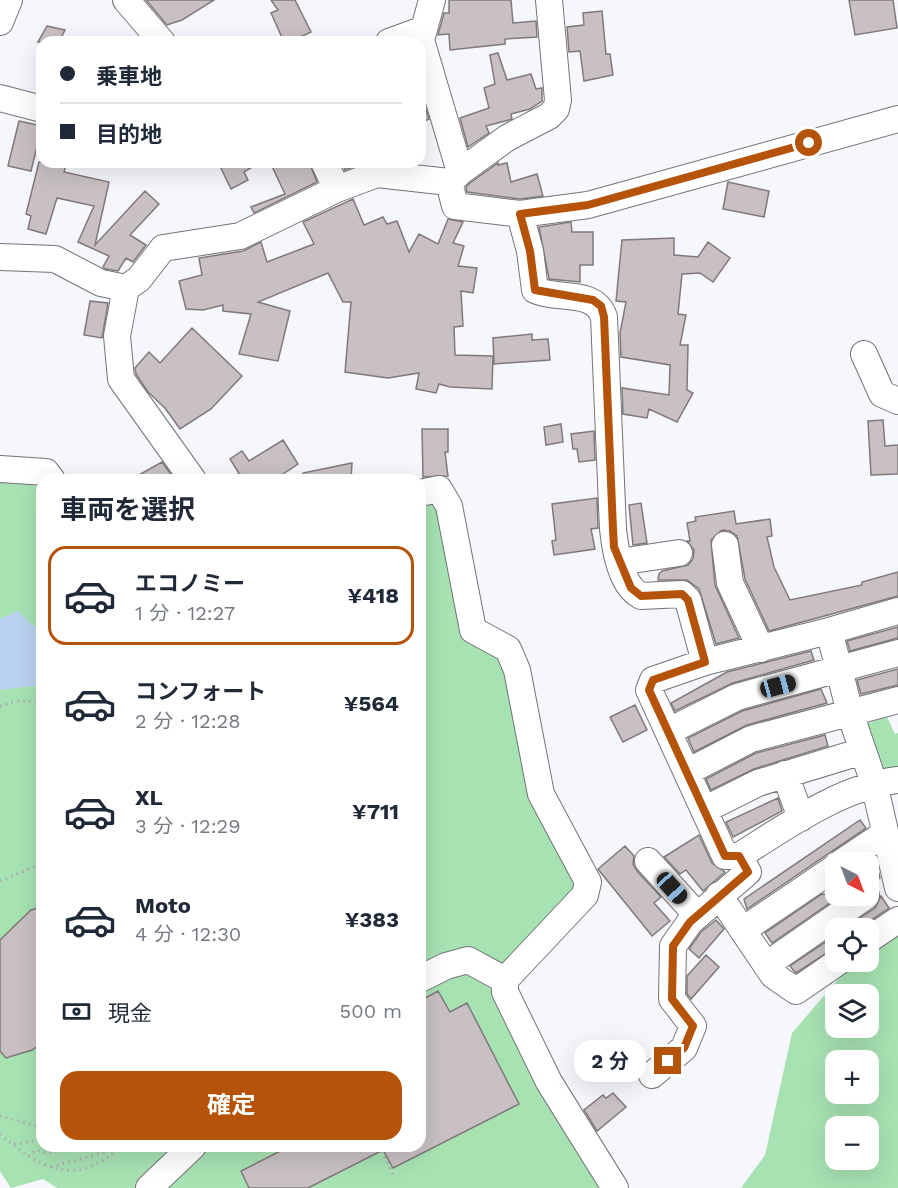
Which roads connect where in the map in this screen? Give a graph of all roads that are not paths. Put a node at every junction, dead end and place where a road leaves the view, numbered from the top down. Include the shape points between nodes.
1 (9, 0) edge
2 (126, 0) edge
3 (432, 0) edge
4 (549, 0) edge
5 (0, 22) edge
6 (422, 30) junction
7 (157, 36) edge
8 (406, 36) edge
9 (421, 36) edge
10 (426, 60) edge
11 (0, 98) edge
12 (36, 107) edge
13 (898, 119) edge
14 (327, 168) edge
15 (455, 177) junction
16 (337, 189) junction
17 (520, 214) junction
18 (0, 257) edge
19 (126, 288) junction
20 (864, 354) dead end
21 (898, 400) edge
22 (0, 469) edge
23 (48, 474) edge
24 (189, 474) edge
25 (426, 492) edge
26 (725, 545) dead end
27 (679, 553) dead end
28 (619, 562) junction
29 (898, 611) edge
30 (829, 631) junction
31 (761, 649) junction
32 (898, 653) edge
33 (705, 662) junction
34 (839, 669) junction
35 (898, 700) edge
36 (850, 713) junction
37 (669, 731) junction
38 (863, 751) junction
39 (687, 772) junction
40 (785, 774) junction
41 (886, 781) edge
42 (704, 810) junction
43 (801, 818) junction
44 (739, 856) junction
45 (648, 861) dead end
46 (893, 862) edge
47 (825, 874) edge
48 (879, 880) edge
49 (719, 895) junction
50 (851, 906) edge
51 (697, 915) junction
52 (898, 920) edge
53 (743, 930) junction
54 (879, 933) edge
55 (766, 965) junction
56 (426, 970) edge
57 (825, 971) edge
58 (505, 980) junction
59 (652, 1075) dead end
60 (187, 1152) edge
61 (149, 1188) edge
62 (615, 1188) edge

1 - 5 street
2 - 7 street
3 - 6 street
4 - 15 street via 556,109 507,138
6 - 8 street
6 - 9 street
10 - 15 street
11 - 12 street
13 - 17 street via 588,205
14 - 16 street
15 - 16 street via 377,174
15 - 17 street via 455,206
16 - 19 street via 240,236 163,249 139,279
17 - 28 street via 535,290 593,300 601,306 613,529
18 - 19 street via 55,259 101,284
19 - 24 street via 117,336 121,379
20 - 21 street via 882,394
22 - 23 street
25 - 58 street via 439,489 450,506 473,630 508,649 517,670 541,794 588,882 585,895
26 - 31 street via 730,584
27 - 28 street
28 - 33 street via 636,594 682,594 688,600
29 - 30 street
30 - 31 street
30 - 34 street
31 - 33 street
32 - 34 street
33 - 37 street via 653,680 649,690
34 - 36 street
34 - 37 street via 737,697
35 - 36 street
36 - 38 street
36 - 39 street via 751,739
37 - 39 street
38 - 40 street
38 - 41 street
39 - 42 street
40 - 42 street
40 - 43 street
41 - 43 street
41 - 46 street
42 - 44 street via 725,856
43 - 44 street
44 - 49 street via 748,872
45 - 51 street
46 - 48 street
47 - 53 street
49 - 51 street
49 - 53 street
50 - 55 street
51 - 59 street via 673,946 671,967 672,999 693,1026 684,1048
52 - 54 street
53 - 55 street
55 - 57 street via 796,991
56 - 58 street via 468,960
58 - 62 street via 505,992 549,1082
60 - 61 street

